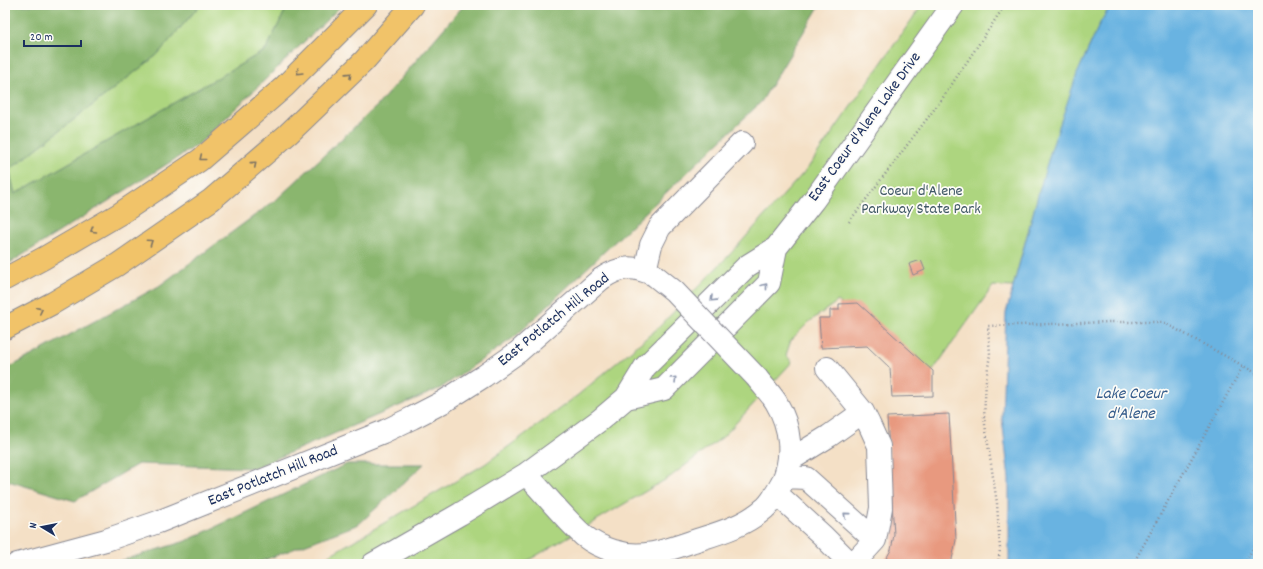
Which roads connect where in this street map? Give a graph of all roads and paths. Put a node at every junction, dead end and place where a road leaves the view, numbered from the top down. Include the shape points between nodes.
1 (366, 5) edge
2 (413, 5) edge
3 (953, 5) edge
4 (1005, 5) edge
5 (742, 142) dead end
6 (849, 222) dead end
7 (776, 248) junction
8 (650, 273) junction
9 (5, 279) edge
10 (5, 328) edge
11 (1243, 366) junction
12 (827, 368) dead end
13 (1258, 374) edge
14 (626, 398) junction
15 (863, 412) junction
16 (526, 474) junction
17 (784, 477) junction
18 (875, 540) junction
19 (1258, 540) edge
20 (17, 564) edge
21 (373, 564) edge
22 (852, 564) edge
23 (998, 564) edge
24 (1134, 564) edge
25 (1244, 564) edge

1 -> 9 highway via 284,87 200,160 121,213
10 -> 2 highway via 117,265 212,200 294,129 364,61
3 - 7 street, East Coeur d'Alene Lake Drive
4 - 6 path via 942,99
5 - 8 street via 660,227 651,245
7 -> 14 street, East Coeur d'Alene Lake Drive via 747,266 645,367
14 -> 7 street, East Coeur d'Alene Lake Drive via 664,389 769,284
8 - 17 street, bridge via 674,291 757,378 776,402 785,419 789,436
8 - 20 street, East Potlatch Hill Road via 627,268 610,273 518,352 449,398 412,418 158,522 106,540
11 - 13 path
11 - 23 path via 1163,322 988,326 990,354 984,418 996,503 1000,550
11 - 24 path
12 - 15 street
14 - 16 street, East Coeur d'Alene Lake Drive
15 - 17 street via 830,436
15 - 18 street via 878,446 881,508
16 - 17 street via 585,536 599,545 629,554 662,551 728,531 766,508
16 - 21 street, East Coeur d'Alene Lake Drive
18 -> 17 street via 806,478
17 - 22 street
18 - 22 street
19 - 25 path

